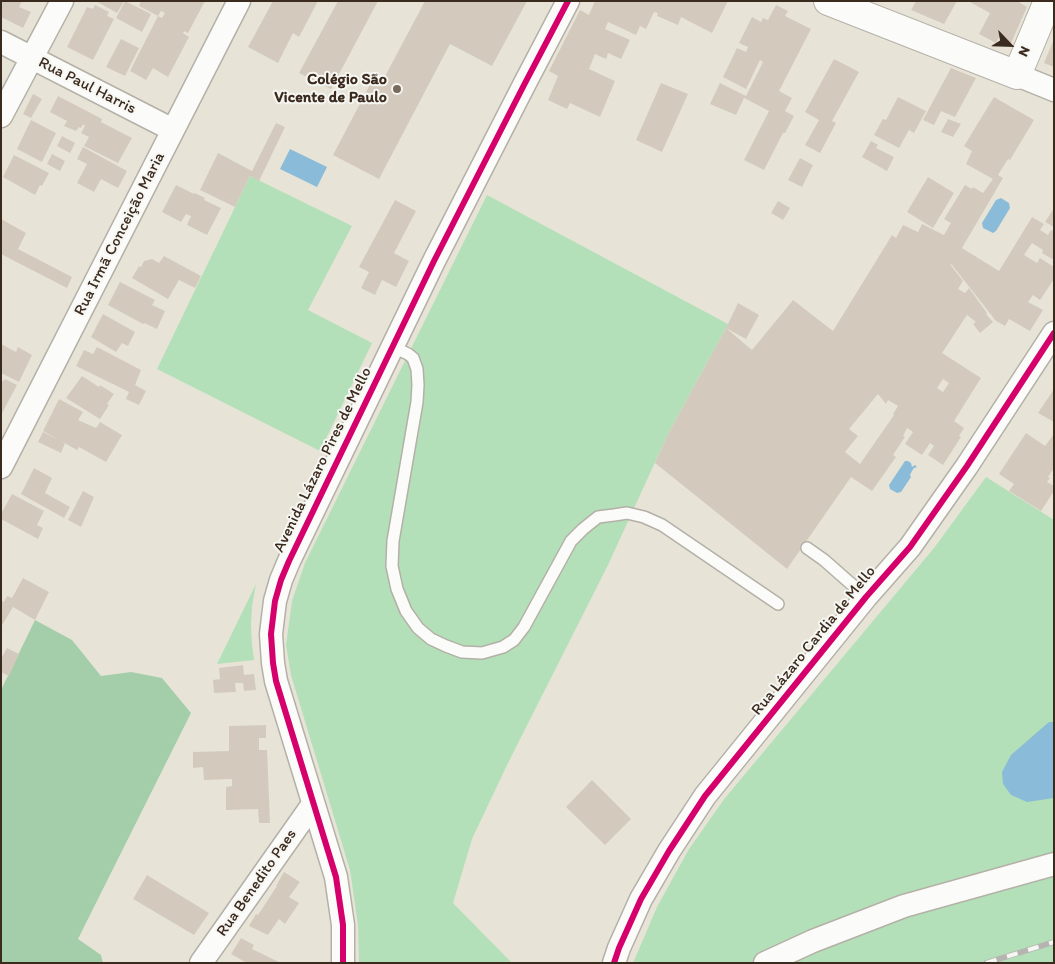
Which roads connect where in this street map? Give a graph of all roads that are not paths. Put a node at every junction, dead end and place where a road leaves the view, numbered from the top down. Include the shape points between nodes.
1 (62, 1) edge
2 (239, 1) edge
3 (568, 1) edge
4 (828, 1) edge
5 (1048, 1) edge
6 (1, 42) edge
7 (32, 58) junction
8 (1018, 75) junction
9 (1054, 90) edge
10 (1, 116) edge
11 (173, 130) junction
12 (1052, 341) edge
13 (393, 347) junction
14 (1, 467) edge
15 (807, 548) dead end
16 (866, 597) junction
17 (778, 604) dead end
18 (314, 804) junction
19 (1054, 864) edge
20 (201, 963) edge
21 (343, 963) edge
22 (614, 963) edge
23 (766, 963) edge

1 - 7 street
2 - 11 street, Rua Irmã Conceição Maria
3 - 13 street, Avenida Lázaro Pires de Mello
4 - 8 street
5 - 8 street
6 - 7 street, Rua Paul Harris
7 - 10 street
7 - 11 street, Rua Paul Harris
8 - 9 street
11 - 14 street, Rua Irmã Conceição Maria
12 - 16 street, Rua Lázaro Cardia de Mello via 910,547
13 - 17 lane via 413,358 418,385 393,541 392,566 406,611 418,628 431,638 462,652 482,653 514,640 572,541 598,518 614,514 627,513 662,525
13 - 18 street, Avenida Lázaro Pires de Mello via 289,561 273,617 276,681
15 - 16 lane
16 - 22 street, Rua Lázaro Cardia de Mello via 705,796 641,899
18 - 20 street, Rua Benedito Paes
18 - 21 street, Avenida Lázaro Pires de Mello via 336,877
19 - 23 street via 904,906

